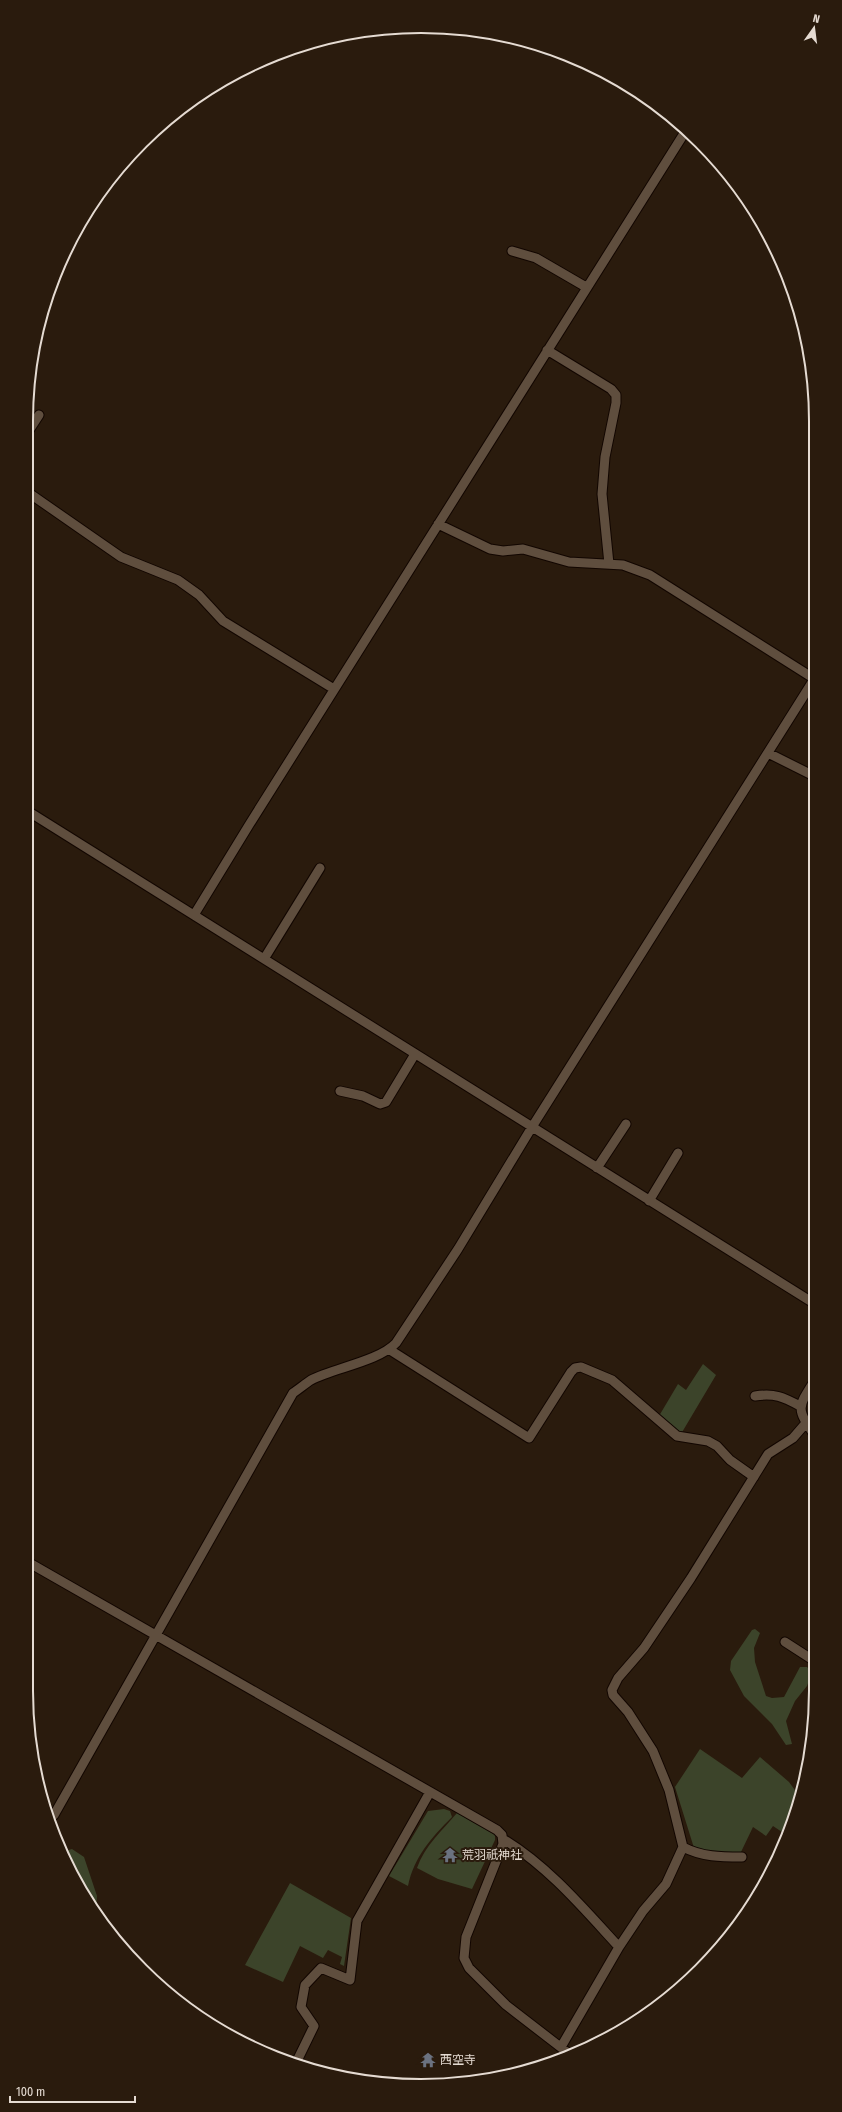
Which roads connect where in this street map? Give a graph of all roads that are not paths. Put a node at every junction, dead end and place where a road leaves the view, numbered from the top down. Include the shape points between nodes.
1 (683, 135) edge
2 (512, 251) dead end
3 (586, 287) junction
4 (547, 350) junction
5 (39, 415) dead end
6 (33, 424) edge
7 (33, 496) edge
8 (438, 524) junction
9 (609, 564) junction
10 (809, 675) edge
11 (809, 687) edge
12 (334, 689) junction
13 (768, 753) junction
14 (809, 774) edge
15 (33, 814) edge
16 (320, 868) dead end
17 (194, 915) junction
18 (264, 960) junction
19 (415, 1054) junction
20 (340, 1091) dead end
21 (626, 1124) dead end
22 (532, 1127) junction
23 (678, 1153) dead end
24 (597, 1168) junction
25 (649, 1201) junction
26 (809, 1300) edge
27 (390, 1350) junction
28 (809, 1390) edge
29 (755, 1396) dead end
30 (800, 1406) junction
31 (806, 1423) junction
32 (809, 1427) edge
33 (754, 1477) junction
34 (33, 1565) edge
35 (155, 1635) junction
36 (784, 1642) dead end
37 (809, 1658) edge
38 (430, 1792) junction
39 (54, 1815) edge
40 (503, 1839) junction
41 (683, 1847) junction
42 (742, 1857) dead end
43 (619, 1946) junction
44 (561, 2047) junction
45 (565, 2050) edge
46 (298, 2059) edge

1 - 3 street
2 - 3 street via 536,258
3 - 4 street
4 - 8 street
4 - 9 street via 611,389 616,395 605,457 602,494
5 - 6 street
7 - 12 street via 121,557 178,580 199,595 223,621
8 - 9 street via 490,549 523,549 569,562
8 - 12 street
9 - 10 street via 622,565 650,575
11 - 13 street
12 - 17 street
13 - 14 street
13 - 22 street
15 - 17 street
16 - 18 street
17 - 18 street
18 - 19 street
19 - 20 street via 386,1102 380,1104 363,1096
19 - 22 street
21 - 24 street
22 - 24 street
22 - 27 street via 458,1249
23 - 25 street
24 - 25 street
25 - 26 street
27 - 33 street via 529,1438 571,1372 581,1367 612,1380 677,1436 708,1441
27 - 35 street via 310,1381 293,1393
28 - 30 street
29 - 30 street via 764,1394 785,1397
30 - 31 street via 800,1413
31 - 32 street
31 - 33 street via 793,1438 768,1454
33 - 41 street via 644,1648 618,1678 612,1690 613,1695 628,1712 654,1751 669,1790
34 - 35 street
35 - 38 street
35 - 39 street
36 - 37 street
38 - 40 street via 498,1830
38 - 46 street via 357,1921 350,1980 321,1968 305,1985 301,2006 314,2026
40 - 43 street via 516,1846 564,1887
40 - 44 street via 466,1937 464,1958 469,1968 506,2005
41 - 42 street via 692,1852 711,1856
41 - 43 street via 666,1884 643,1911
43 - 44 street
44 - 45 street

